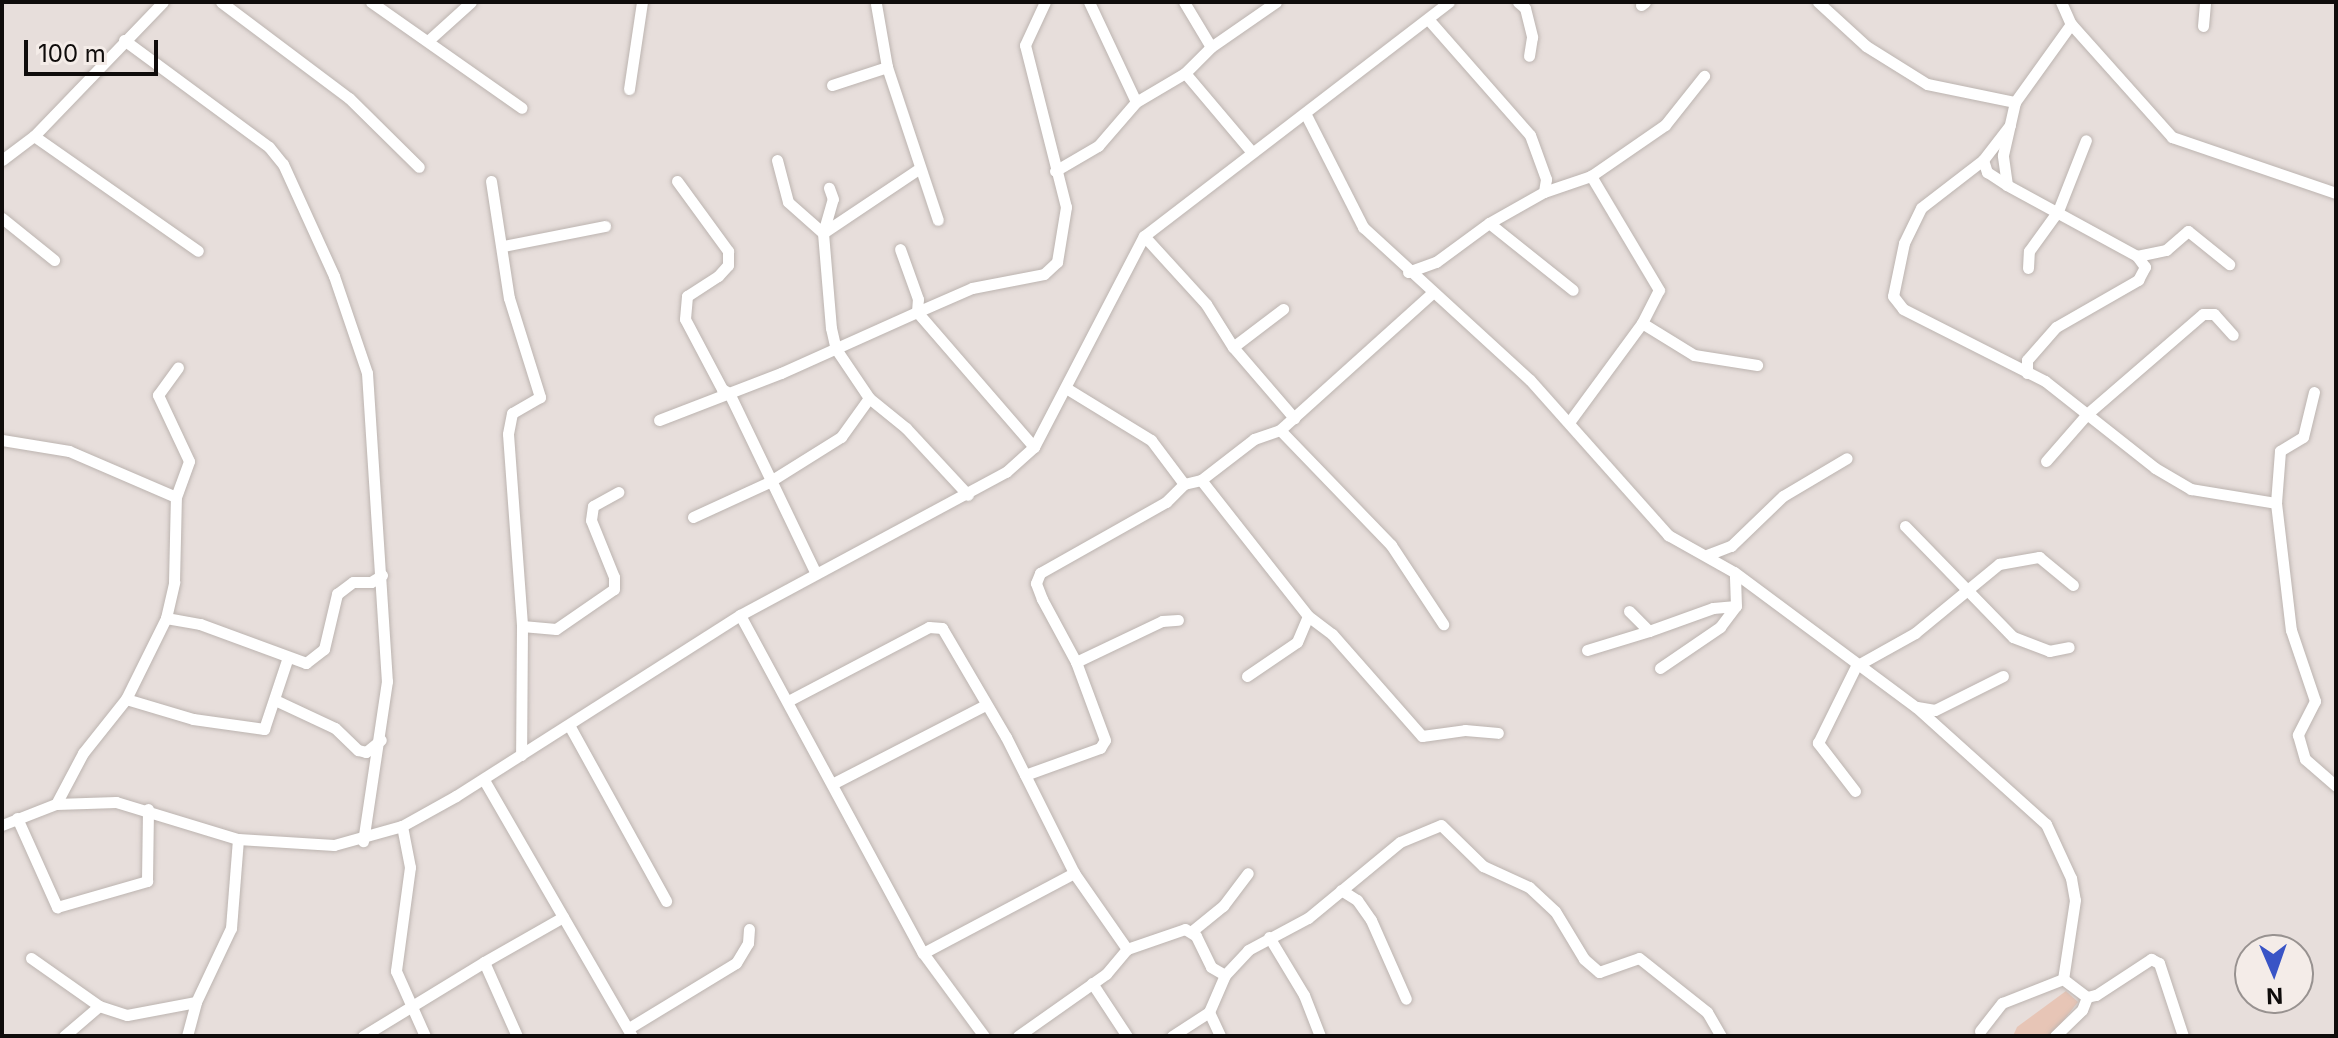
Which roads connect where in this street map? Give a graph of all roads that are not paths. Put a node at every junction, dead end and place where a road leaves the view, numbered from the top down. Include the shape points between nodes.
1 (221, 2) edge
2 (371, 2) edge
3 (471, 2) edge
4 (642, 2) edge
5 (1045, 2) edge
6 (1089, 2) edge
7 (1184, 2) edge
8 (1276, 2) edge
9 (1449, 2) edge
10 (1518, 2) edge
11 (1818, 2) edge
12 (2061, 2) edge
13 (2205, 2) edge
14 (158, 4) edge
15 (876, 4) edge
16 (1428, 19) junction
17 (2071, 24) junction
18 (2203, 26) dead end
19 (430, 39) junction
20 (124, 40) junction
21 (1211, 47) junction
22 (1529, 56) dead end
23 (887, 67) junction
24 (1185, 73) junction
25 (1704, 76) dead end
26 (832, 85) dead end
27 (629, 89) dead end
28 (1136, 102) junction
29 (2015, 102) junction
30 (522, 108) dead end
31 (1306, 115) junction
32 (2010, 125) junction
33 (34, 136) junction
34 (2086, 140) dead end
35 (1251, 151) junction
36 (2, 160) edge
37 (777, 160) dead end
38 (1983, 160) junction
39 (419, 167) dead end
40 (917, 170) junction
41 (1055, 171) junction
42 (1591, 176) junction
43 (491, 181) dead end
44 (677, 181) dead end
45 (2007, 185) junction
46 (829, 188) dead end
47 (1544, 192) junction
48 (2336, 193) edge
49 (2058, 211) junction
50 (2, 218) edge
51 (938, 220) dead end
52 (1489, 223) junction
53 (605, 226) dead end
54 (823, 233) junction
55 (1144, 236) junction
56 (503, 246) junction
57 (900, 249) dead end
58 (198, 251) dead end
59 (2137, 256) junction
60 (54, 260) dead end
61 (2229, 264) dead end
62 (2028, 268) dead end
63 (1408, 272) junction
64 (1573, 290) dead end
65 (1432, 293) junction
66 (1283, 309) dead end
67 (917, 312) junction
68 (1642, 323) junction
69 (2233, 335) dead end
70 (1233, 347) junction
71 (836, 349) junction
72 (1757, 365) dead end
73 (178, 367) dead end
74 (2027, 373) junction
75 (1066, 388) junction
76 (2314, 392) dead end
77 (729, 393) junction
78 (869, 398) junction
79 (2087, 414) junction
80 (1294, 418) junction
81 (659, 420) dead end
82 (1570, 421) junction
83 (1280, 430) junction
84 (2, 440) edge
85 (1034, 447) junction
86 (1847, 458) dead end
87 (2046, 461) dead end
88 (1201, 480) junction
89 (769, 482) junction
90 (1184, 484) junction
91 (618, 492) dead end
92 (968, 495) junction
93 (176, 497) junction
94 (2276, 503) junction
95 (693, 517) dead end
96 (1905, 526) dead end
97 (1707, 555) junction
98 (815, 572) junction
99 (1734, 572) junction
100 (382, 575) junction
101 (2073, 585) dead end
102 (1966, 592) junction
103 (1736, 606) junction
104 (1629, 611) dead end
105 (740, 615) junction
106 (1308, 616) junction
107 (166, 618) junction
108 (1178, 620) dead end
109 (1443, 624) dead end
110 (522, 626) junction
111 (1649, 631) junction
112 (2069, 647) dead end
113 (1587, 650) dead end
114 (288, 657) junction
115 (1076, 662) junction
116 (1856, 666) junction
117 (1660, 668) dead end
118 (1247, 676) dead end
119 (2003, 676) dead end
120 (126, 699) junction
121 (275, 700) junction
122 (788, 701) junction
123 (985, 705) junction
124 (1916, 707) junction
125 (569, 725) junction
126 (1498, 733) dead end
127 (381, 740) junction
128 (521, 755) junction
129 (1025, 775) junction
130 (484, 780) junction
131 (834, 783) junction
132 (2336, 786) edge
133 (1855, 791) dead end
134 (56, 804) junction
135 (148, 809) junction
136 (17, 818) junction
137 (2, 825) edge
138 (402, 826) junction
139 (238, 839) junction
140 (363, 841) junction
141 (1074, 873) junction
142 (1248, 873) dead end
143 (1341, 890) junction
144 (666, 901) dead end
145 (563, 917) junction
146 (749, 929) dead end
147 (1192, 931) junction
148 (1269, 937) junction
149 (1127, 949) junction
150 (923, 953) junction
151 (31, 958) dead end
152 (484, 962) junction
153 (1225, 975) junction
154 (2063, 979) junction
155 (1092, 983) junction
156 (2087, 997) junction
157 (1406, 999) dead end
158 (196, 1002) junction
159 (99, 1006) junction
160 (413, 1007) junction
161 (1209, 1012) junction
162 (1980, 1031) dead end
163 (631, 1032) edge
164 (64, 1036) edge
165 (187, 1036) edge
166 (363, 1036) edge
167 (425, 1036) edge
168 (517, 1036) edge
169 (984, 1036) edge
170 (1018, 1036) edge
171 (1127, 1036) edge
172 (1172, 1036) edge
173 (1220, 1036) edge
174 (1320, 1036) edge
175 (1721, 1036) edge
176 (2055, 1036) edge
177 (2183, 1036) edge

1 - 39 street via 349,98
2 - 19 street
3 - 19 street
4 - 27 street
5 - 41 street via 1025,45
6 - 28 street
7 - 21 street
8 - 21 street
9 - 16 street
10 - 22 street via 1525,8 1532,37
11 - 29 street via 1866,46 1927,84
12 - 17 street
13 - 18 street
14 - 20 street
15 - 23 street
16 - 31 street
16 - 47 street via 1530,135 1546,179
17 - 29 street
17 - 48 street via 2172,137
19 - 30 street
20 - 33 street
20 - 100 street via 269,147 310,218 367,373
21 - 24 street
23 - 26 street
23 - 40 street via 907,116
24 - 28 street
24 - 35 street
25 - 42 street via 1665,125
28 - 41 street via 1098,146
29 - 32 street
31 - 35 street
31 - 63 street via 1356,218
32 - 38 street
32 - 45 street via 2003,155
33 - 36 street
33 - 58 street
34 - 49 street
35 - 55 street
37 - 54 street via 788,202
38 - 45 street via 1987,172
38 - 74 street via 1921,208 1904,243 1893,296 1903,309
40 - 51 street
40 - 54 street
41 - 67 street via 1066,207 1057,262 1044,274 972,288
42 - 47 street
42 - 68 street via 1659,290
43 - 56 street
44 - 77 street via 728,251 728,265 718,276 687,296 685,319
45 - 49 street
46 - 54 street via 833,199
47 - 52 street
49 - 59 street
49 - 62 street via 2029,251
50 - 60 street
52 - 63 street via 1449,254
52 - 64 street
53 - 56 street
54 - 71 street
55 - 70 street via 1206,304
55 - 75 street
56 - 110 street via 509,298 540,397 509,420
57 - 67 street via 918,299
59 - 61 street via 2166,250 2188,231
59 - 74 street via 2145,267 2138,280 2056,327 2027,360
63 - 65 street
65 - 80 street
65 - 82 street
66 - 70 street
67 - 71 street
67 - 85 street via 946,339 980,388
68 - 72 street via 1694,355
68 - 82 street
69 - 79 street via 2214,314 2203,314
70 - 80 street
71 - 77 street
71 - 78 street
73 - 93 street via 158,395 189,461
74 - 79 street
75 - 85 street
75 - 90 street via 1151,440
76 - 94 street via 2303,437 2280,451
77 - 81 street
77 - 89 street
78 - 89 street via 841,437
78 - 92 street via 906,428
79 - 87 street
79 - 94 street via 2155,468 2191,489
80 - 83 street
82 - 97 street via 1668,535
83 - 88 street via 1254,439
83 - 109 street via 1391,545
84 - 93 street via 69,451
85 - 92 street
86 - 97 street via 1783,496 1731,546
88 - 90 street
88 - 106 street
89 - 95 street
89 - 98 street
90 - 115 street via 1166,502 1040,573 1036,583 1042,599
91 - 110 street via 593,506 591,520 614,589 556,629
92 - 98 street
93 - 107 street via 174,582
94 - 132 street via 2291,630 2315,701 2298,735 2305,759
96 - 102 street
97 - 99 street
98 - 105 street
99 - 103 street via 1739,585
99 - 116 street
100 - 114 street via 371,582 353,582 337,594 319,657 306,663
100 - 127 street via 387,681
101 - 102 street via 2047,560 2021,558 1999,564
102 - 112 street via 2013,637 2049,651
102 - 116 street via 1904,641
103 - 111 street via 1713,608
103 - 117 street via 1720,627
104 - 111 street
105 - 122 street
105 - 125 street
106 - 118 street via 1297,642
106 - 126 street via 1332,634 1422,736 1465,730
107 - 114 street via 200,624
107 - 120 street
108 - 115 street via 1162,621
110 - 128 street
111 - 113 street
114 - 121 street
115 - 129 street via 1104,745
116 - 124 street
116 - 133 street via 1818,743
119 - 124 street via 1935,710
120 - 121 street via 193,719 254,729 269,726
120 - 134 street via 83,753
121 - 127 street via 335,728 358,750 366,752
122 - 123 street via 937,626
122 - 131 street
123 - 129 street
123 - 131 street
124 - 154 street via 2046,824 2071,878 2075,900
125 - 128 street
125 - 144 street
127 - 140 street
128 - 130 street
129 - 141 street
130 - 138 street
130 - 145 street
131 - 150 street
134 - 135 street via 89,800
134 - 136 street
135 - 136 street via 147,881 57,907
135 - 139 street
136 - 137 street
138 - 140 street
138 - 160 street via 410,867 396,971
139 - 140 street via 287,845
139 - 158 street via 231,928
141 - 149 street
141 - 150 street
142 - 147 street via 1223,906
143 - 148 street via 1308,918
143 - 157 street via 1357,900 1371,920
143 - 175 street via 1400,842 1441,825 1483,866 1529,887 1555,911 1584,959 1599,972 1639,958 1707,1012
145 - 152 street
145 - 163 street
146 - 163 street via 748,943 736,963
147 - 149 street
147 - 153 street via 1211,967
148 - 153 street
148 - 174 street via 1304,995
149 - 155 street
150 - 169 street
151 - 159 street
152 - 160 street
152 - 168 street
153 - 161 street
154 - 156 street
154 - 162 street via 2002,1003
155 - 170 street
155 - 171 street
156 - 176 street via 2082,1010
156 - 177 street via 2151,959 2159,963
158 - 159 street via 127,1015
158 - 165 street
159 - 164 street
160 - 166 street
160 - 167 street
161 - 172 street
161 - 173 street

